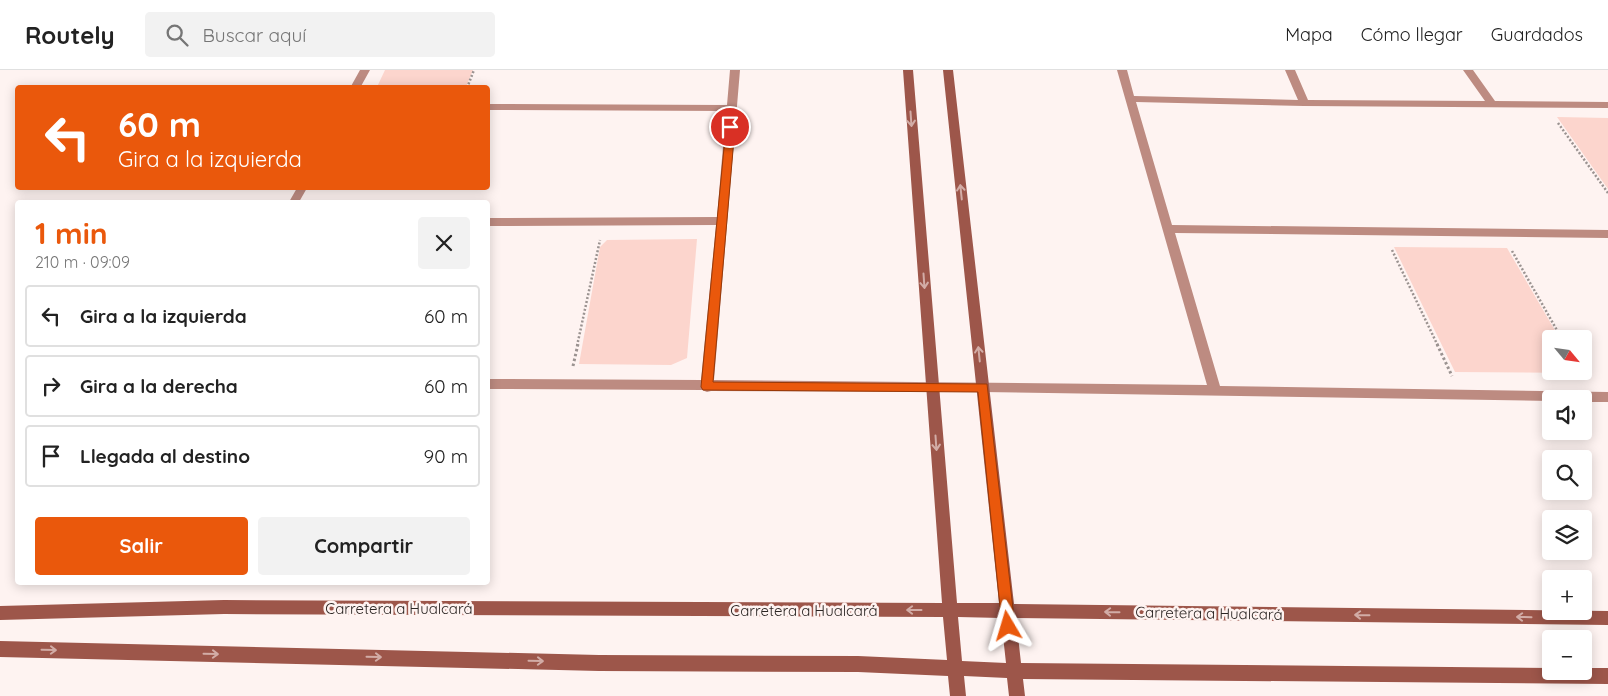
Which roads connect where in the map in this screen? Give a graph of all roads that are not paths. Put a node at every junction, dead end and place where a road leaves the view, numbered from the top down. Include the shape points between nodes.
1 (365, 70) edge
2 (735, 70) edge
3 (908, 70) edge
4 (948, 70) edge
5 (1122, 70) edge
6 (1290, 70) edge
7 (1468, 70) edge
8 (357, 85) edge
9 (1130, 99) junction
10 (1304, 103) junction
11 (1490, 103) junction
12 (1608, 105) edge
13 (490, 107) edge
14 (732, 108) junction
15 (722, 221) junction
16 (490, 222) edge
17 (1169, 229) junction
18 (1608, 234) edge
19 (490, 384) edge
20 (707, 387) junction
21 (983, 387) junction
22 (932, 388) junction
23 (1215, 392) junction
24 (1608, 397) edge
25 (950, 610) junction
26 (1006, 611) junction
27 (0, 613) edge
28 (1608, 618) edge
29 (0, 649) edge
30 (956, 669) junction
31 (1014, 671) junction
32 (1608, 676) edge
33 (958, 696) edge
34 (1017, 696) edge

1 - 8 street
2 - 14 street
3 -> 22 street
21 -> 4 street
5 - 9 street
6 - 10 street
7 - 11 street
9 - 10 street
9 - 17 street
10 - 11 street
11 - 12 street
13 - 14 street
14 - 15 street
15 - 16 street
15 - 20 street
17 - 18 street
17 - 23 street
19 - 20 street
20 - 22 street
21 - 22 street
21 - 23 street
21 - 26 street
22 -> 25 street
23 - 24 street
25 - 26 street, Carretera a Hualcará
25 -> 27 street, Carretera a Hualcará via 224,607
25 - 30 street
28 -> 26 street, Carretera a Hualcará
26 - 31 street
29 -> 30 street via 599,662 858,664
30 - 31 street
30 - 33 street
31 - 32 street
31 - 34 street

